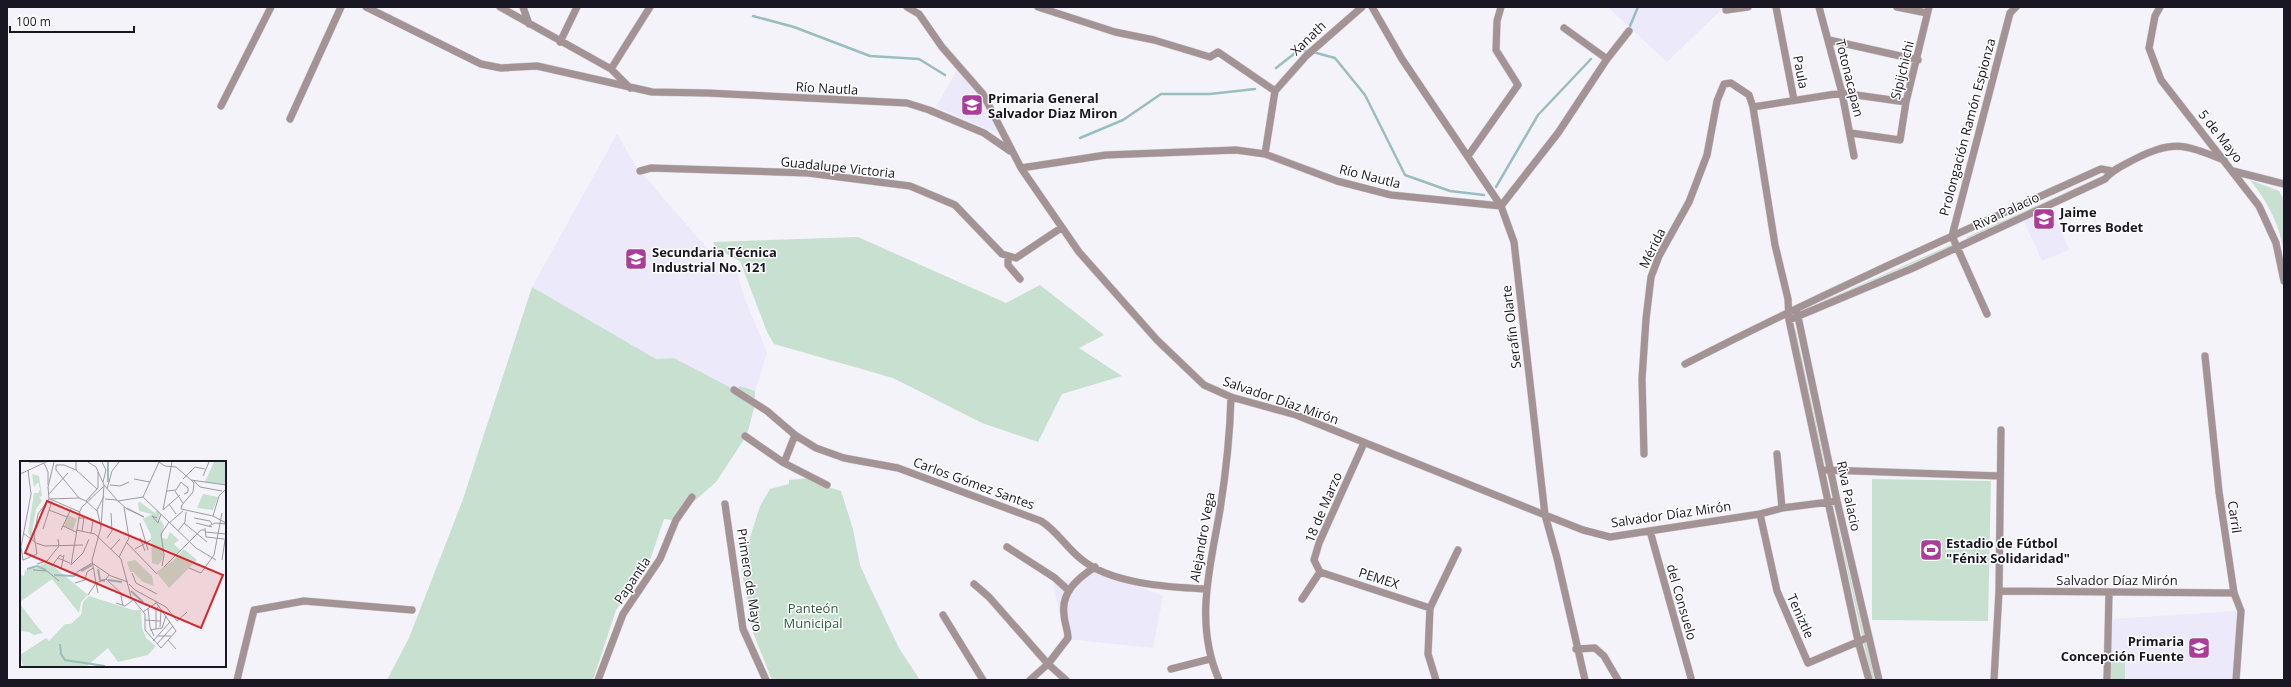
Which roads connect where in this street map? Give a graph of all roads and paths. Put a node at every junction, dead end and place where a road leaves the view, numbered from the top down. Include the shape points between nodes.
1 (271, 7) edge
2 (341, 7) edge
3 (366, 7) edge
4 (500, 7) edge
5 (523, 7) edge
6 (577, 7) edge
7 (650, 7) edge
8 (907, 7) edge
9 (1038, 7) edge
10 (1362, 7) edge
11 (1372, 7) edge
12 (1501, 7) edge
13 (1748, 7) edge
14 (1776, 7) edge
15 (1819, 7) edge
16 (1897, 7) edge
17 (2016, 7) edge
18 (2160, 7) edge
19 (1726, 10) dead end
20 (1928, 10) edge
21 (529, 24) junction
22 (1564, 28) dead end
23 (1629, 31) dead end
24 (1829, 40) junction
25 (560, 42) junction
26 (1607, 59) junction
27 (1918, 60) junction
28 (611, 69) junction
29 (1724, 84) joint
30 (630, 88) junction
31 (1275, 91) junction
32 (1842, 93) junction
33 (1794, 100) junction
34 (1906, 102) junction
35 (221, 106) dead end
36 (1753, 107) junction
37 (290, 119) dead end
38 (1851, 133) junction
39 (1010, 151) junction
40 (1265, 154) junction
41 (1468, 156) junction
42 (1854, 156) dead end
43 (2224, 160) junction
44 (1021, 168) junction
45 (640, 171) dead end
46 (2112, 171) junction
47 (2233, 171) junction
48 (2284, 184) edge
49 (1501, 206) junction
50 (1061, 228) junction
51 (1952, 236) junction
52 (1957, 248) junction
53 (1008, 257) junction
54 (1894, 263) junction
55 (1899, 274) junction
56 (1020, 280) dead end
57 (2284, 281) edge
58 (1788, 299) junction
59 (1796, 308) junction
60 (1788, 312) junction
61 (1987, 314) dead end
62 (1797, 316) junction
63 (1789, 320) junction
64 (2205, 356) dead end
65 (1685, 364) dead end
66 (734, 390) dead end
67 (1231, 397) junction
68 (2001, 430) dead end
69 (795, 435) junction
70 (745, 436) dead end
71 (1364, 443) junction
72 (1644, 454) dead end
73 (1777, 454) dead end
74 (784, 463) junction
75 (1821, 470) junction
76 (1831, 470) junction
77 (2000, 476) junction
78 (827, 485) dead end
79 (692, 497) dead end
80 (1837, 501) junction
81 (1829, 502) junction
82 (725, 504) dead end
83 (1782, 508) junction
84 (1760, 514) junction
85 (1545, 515) junction
86 (1650, 531) junction
87 (1007, 547) dead end
88 (1458, 550) dead end
89 (1095, 568) junction
90 (1320, 572) junction
91 (974, 584) dead end
92 (1205, 589) junction
93 (1069, 591) junction
94 (1999, 591) junction
95 (2109, 593) junction
96 (2234, 593) junction
97 (1302, 599) dead end
98 (1430, 608) junction
99 (412, 610) dead end
100 (943, 615) dead end
101 (1869, 637) junction
102 (1858, 641) junction
103 (1576, 649) junction
104 (1210, 659) junction
105 (1048, 664) junction
106 (1171, 669) dead end
107 (1691, 678) dead end
108 (237, 680) edge
109 (598, 680) edge
110 (766, 680) edge
111 (983, 680) edge
112 (1030, 680) edge
113 (1066, 680) edge
114 (1219, 680) edge
115 (1436, 680) edge
116 (1585, 680) edge
117 (1618, 680) edge
118 (1869, 680) edge
119 (1879, 680) edge
120 (1994, 680) edge
121 (2107, 680) edge
122 (2236, 680) edge

1 - 35 street
2 - 37 street
3 - 30 street, Río Nautla via 481,64 501,68 537,66
4 - 21 street
5 - 21 street
6 - 25 street
7 - 28 street
8 - 39 street, Salvador Díaz Mirón via 919,14 942,47 983,94 1005,134
9 - 31 street via 1115,32 1154,40 1210,57 1218,52
10 - 31 street, Xanath via 1315,47
11 - 41 street, Serafín Olarte via 1402,59
12 - 41 street via 1497,22 1496,50 1518,85
13 - 19 street
14 - 33 street, Paula
15 - 24 street, Totonacapan
16 - 20 street
17 - 51 street, Prolongación Ramón Espionza via 2010,13
18 - 43 street, 5 de Mayo via 2155,16 2149,48 2153,62 2161,80
20 - 27 street, Sipijchichi
21 - 25 street
22 - 26 street
23 - 26 street
24 - 27 street
24 - 32 street, Totonacapan
25 - 28 street
26 - 49 street via 1558,133
27 - 34 street, Sipijchichi
28 - 30 street
29 - 36 street, Riva Palacio via 1731,83 1750,95
29 - 72 street, Mérida via 1707,155 1689,202 1659,256 1651,277 1642,378
30 - 39 street, Río Nautla via 652,92 907,103 984,133
31 - 40 street
32 - 33 street
32 - 34 street
32 - 38 street, Totonacapan
33 - 36 street, Paula
34 - 38 street, Sipijchichi via 1900,140
36 - 58 street, Riva Palacio via 1775,245
38 - 42 street, Totonacapan
39 - 44 street, Salvador Díaz Mirón
40 - 44 street, Río Nautla via 1236,150 1106,155
40 - 49 street, Río Nautla via 1337,181 1391,195
41 - 49 street, Serafín Olarte
43 - 46 street, Riva Palacio via 2197,149 2159,147
43 - 47 street, 5 de Mayo
44 - 50 street, Salvador Díaz Mirón
45 - 53 street, Guadalupe Victoria via 651,168 808,173 910,186 955,205 1002,254
46 - 51 street, Riva Palacio via 2101,169
46 - 52 street, Riva Palacio via 2105,179
47 - 48 street
47 - 57 street, 5 de Mayo via 2259,206 2276,243
49 - 85 street, Serafín Olarte via 1514,242
50 - 53 street via 1016,258
50 - 67 street, Salvador Díaz Mirón via 1157,340 1204,385
51 - 52 street, Prolongación Ramón Espionza
51 - 54 street, Riva Palacio
52 - 55 street, Riva Palacio
52 - 61 street, Prolongación Ramón Espionza
53 - 56 street via 1008,264
54 - 55 street
54 - 59 street, Riva Palacio
55 - 62 street, Riva Palacio
58 - 59 street, Riva Palacio
58 - 60 street, Riva Palacio
59 - 60 street, Riva Palacio
59 - 62 street, Riva Palacio
60 - 63 street, Riva Palacio
60 - 65 street, Riva Palacio
62 - 63 street, Riva Palacio
62 - 76 street, Riva Palacio
63 - 75 street, Riva Palacio
64 - 96 street, Carril
66 - 69 street, Carlos Gómez Santes via 767,411
67 - 71 street, Salvador Díaz Mirón via 1296,415
67 - 92 street, Alejandro Vega via 1223,487
68 - 77 street
69 - 74 street
69 - 89 street, Carlos Gómez Santes via 830,454 898,468 1041,521 1051,527 1082,561
70 - 74 street
71 - 85 street, Salvador Díaz Mirón
71 - 90 street, 18 de Marzo via 1319,543 1314,560
73 - 83 street
74 - 78 street
75 - 76 street
75 - 81 street, Riva Palacio
76 - 77 street
76 - 80 street, Riva Palacio
77 - 94 street
79 - 109 street, Papantla via 676,520 660,559 623,614
80 - 81 street, Salvador Díaz Mirón
80 - 101 street, Riva Palacio
81 - 83 street, Salvador Díaz Mirón
81 - 102 street, Riva Palacio
82 - 110 street, Primero de Mayo via 743,629
83 - 84 street, Salvador Díaz Mirón
84 - 86 street, Salvador Díaz Mirón
84 - 102 street, Teniztle via 1777,591 1808,663
85 - 86 street, Salvador Díaz Mirón via 1583,530 1610,536
85 - 103 street, Serafín Olarte
86 - 107 street, del Consuelo
87 - 93 street via 1055,578
88 - 98 street
89 - 92 street, Carlos Gómez Santes via 1128,580 1163,587
89 - 93 street via 1080,577
90 - 97 street
90 - 98 street, PEMEX
91 - 105 street via 989,597
92 - 104 street, Alejandro Vega
93 - 105 street via 1064,599 1068,638
94 - 95 street, Salvador Díaz Mirón
94 - 120 street
95 - 96 street, Salvador Díaz Mirón
95 - 121 street
96 - 122 street, Carril via 2241,611
98 - 115 street via 1428,654
99 - 108 street via 304,601 254,610
100 - 111 street
101 - 102 street, Teniztle
101 - 119 street, Riva Palacio
102 - 118 street, Riva Palacio
103 - 116 street, Serafín Olarte
103 - 117 street via 1595,648 1604,656
104 - 106 street
104 - 114 street, Alejandro Vega
105 - 112 street
105 - 113 street

